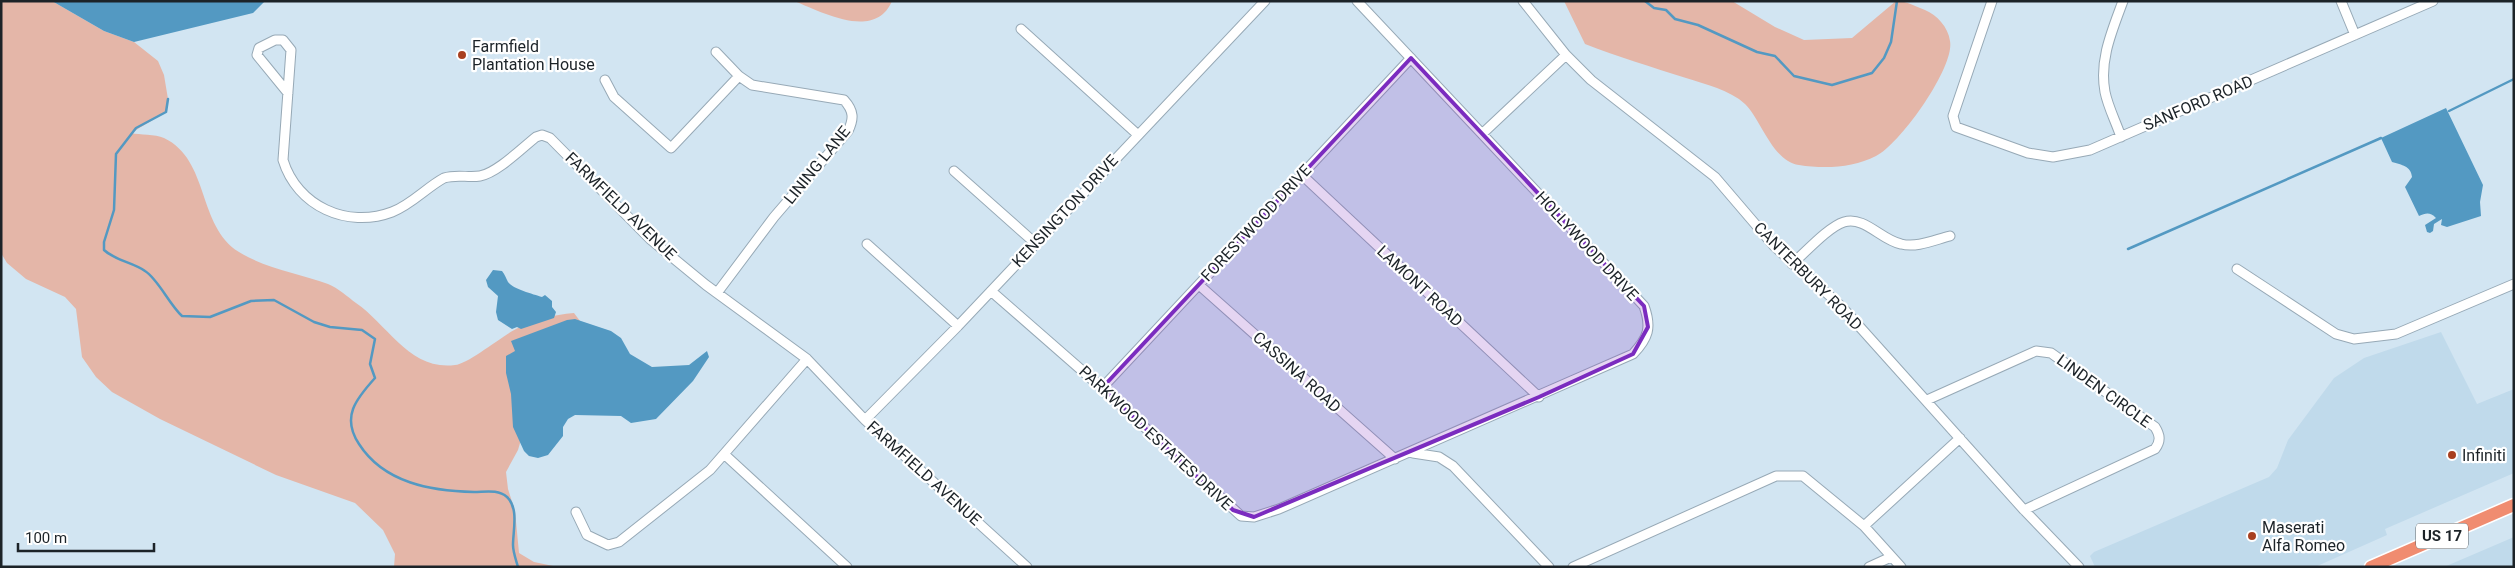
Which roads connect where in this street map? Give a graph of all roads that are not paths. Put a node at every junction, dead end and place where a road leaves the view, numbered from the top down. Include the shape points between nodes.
1 (1265, 1) edge
2 (1357, 1) edge
3 (1523, 1) edge
4 (1992, 1) edge
5 (2123, 1) edge
6 (2342, 1) edge
7 (2434, 1) edge
8 (1021, 29) dead end
9 (2355, 35) junction
10 (716, 52) dead end
11 (1566, 55) junction
12 (1411, 58) junction
13 (739, 76) junction
14 (605, 80) dead end
15 (288, 93) junction
16 (1137, 134) junction
17 (1482, 134) junction
18 (2121, 137) junction
19 (954, 171) dead end
20 (1302, 175) junction
21 (1950, 236) dead end
22 (1035, 243) junction
23 (867, 244) dead end
24 (1792, 264) junction
25 (2238, 269) dead end
26 (2514, 284) edge
27 (1199, 285) junction
28 (991, 291) junction
29 (717, 293) junction
30 (958, 326) junction
31 (807, 359) junction
32 (1102, 388) junction
33 (1539, 397) junction
34 (1927, 400) junction
35 (865, 420) junction
36 (1960, 438) junction
37 (1409, 453) junction
38 (724, 454) junction
39 (1395, 459) junction
40 (2514, 505) edge
41 (2024, 510) junction
42 (576, 512) dead end
43 (1864, 526) junction
44 (1891, 557) junction
45 (847, 567) edge
46 (1027, 567) edge
47 (1548, 567) edge
48 (1573, 567) edge
49 (1869, 567) edge
50 (1901, 567) edge
51 (2079, 567) edge
52 (2371, 567) edge

1 - 16 street, KENSINGTON DRIVE
2 - 12 street, HOLLYWOOD DRIVE
3 - 11 street, CANTERBURY ROAD
4 - 18 street, SANFORD ROAD via 1953,116 1956,128 2028,154 2053,157 2090,150
5 - 18 street via 2104,56 2103,74 2105,94
6 - 9 street
7 - 9 street, SANFORD ROAD
8 - 16 street
9 - 18 street, SANFORD ROAD
10 - 13 street, LINING LANE
11 - 17 street
11 - 24 street, CANTERBURY ROAD via 1621,106 1715,177
12 - 17 street, HOLLYWOOD DRIVE
12 - 20 street, FORESTWOOD DRIVE
13 - 14 street via 671,148 614,97
13 - 29 street, LINING LANE via 752,84 844,100 853,113 853,121 848,132 774,217
15 - 15 street, FARMFIELD AVENUE via 290,50 283,40 276,40 258,48 257,55
15 - 29 street, FARMFIELD AVENUE via 283,160 287,174 308,198 332,214 348,217 394,212 444,178 490,173 542,135 556,144 650,239
16 - 22 street, KENSINGTON DRIVE
17 - 33 street, HOLLYWOOD DRIVE via 1644,306 1647,315 1647,338 1633,354
19 - 22 street
20 - 27 street, FORESTWOOD DRIVE
20 - 33 street, LAMONT ROAD
21 - 24 street via 1913,246 1887,239 1867,225 1845,222
22 - 28 street, KENSINGTON DRIVE
23 - 30 street
24 - 34 street, CANTERBURY ROAD via 1841,306
25 - 26 street via 2336,334 2354,339 2396,334
27 - 32 street, FORESTWOOD DRIVE
27 - 39 street, CASSINA ROAD
28 - 30 street, KENSINGTON DRIVE
28 - 32 street, PARKWOOD ESTATES DRIVE
29 - 31 street, FARMFIELD AVENUE
30 - 35 street, KENSINGTON DRIVE
31 - 35 street, FARMFIELD AVENUE
31 - 38 street
32 - 39 street, PARKWOOD ESTATES DRIVE via 1241,516 1254,517 1280,509
33 - 37 street, HOLLYWOOD DRIVE
34 - 36 street, CANTERBURY ROAD
34 - 41 street, LINDEN CIRCLE via 2043,350 2155,427 2159,443 2155,449
35 - 46 street, FARMFIELD AVENUE
36 - 41 street, CANTERBURY ROAD
36 - 43 street
37 - 39 street, HOLLYWOOD DRIVE
37 - 47 street via 1439,457 1453,466
38 - 42 street via 710,470 619,542 608,545 587,535
38 - 45 street
40 - 52 highway, US 17
41 - 51 street, CANTERBURY ROAD
43 - 44 street
43 - 48 street via 1803,476 1776,476
44 - 49 street
44 - 50 street

